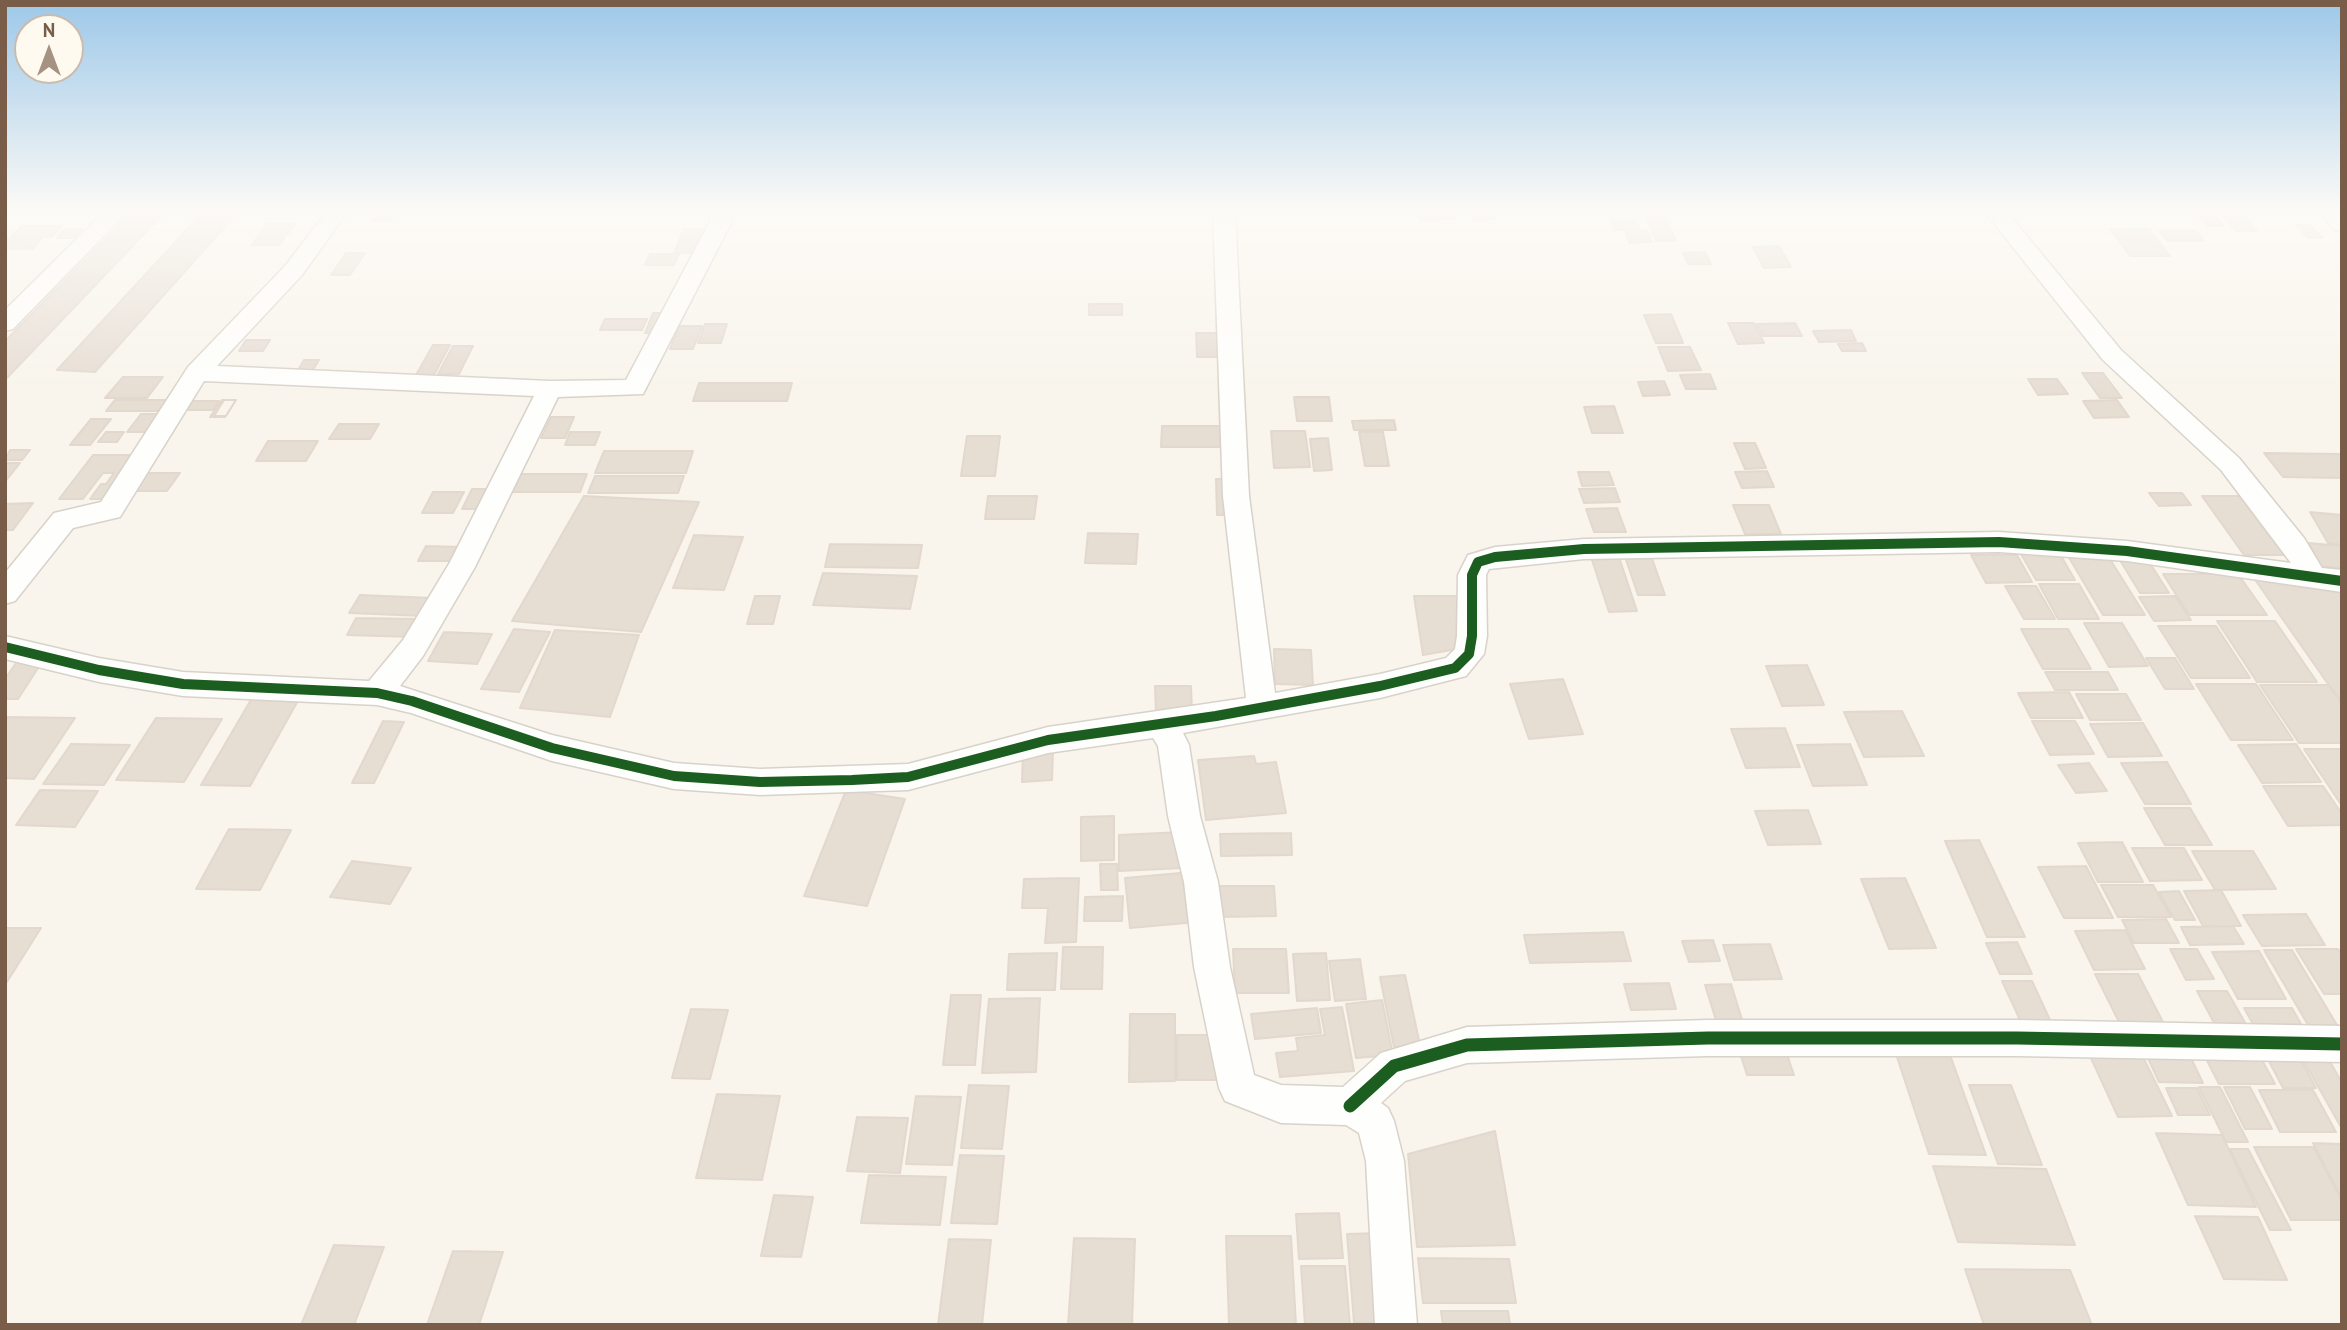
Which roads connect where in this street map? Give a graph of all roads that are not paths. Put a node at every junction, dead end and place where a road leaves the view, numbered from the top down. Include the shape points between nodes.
1 (56, 273) edge
2 (291, 273) edge
3 (694, 273) edge
4 (1227, 273) edge
5 (2045, 273) edge
6 (5, 324) edge
7 (197, 373) junction
8 (550, 389) junction
9 (2313, 577) junction
10 (2342, 581) edge
11 (5, 593) edge
12 (5, 647) edge
13 (377, 693) junction
14 (1262, 708) junction
15 (1162, 726) junction
16 (2342, 1044) edge
17 (1350, 1106) junction
18 (1396, 1325) edge

1 - 6 street
2 - 7 street
3 - 8 street via 634,387
4 - 14 street via 1236,496
5 - 9 street via 2112,355 2230,464 2294,545
7 - 8 street
7 - 11 street via 110,510 64,520
8 - 13 street via 461,568 413,648
9 - 10 street
9 - 14 street via 2127,551 1999,542 1584,549 1495,557 1478,562 1472,575 1469,654 1455,668
12 - 13 street via 183,684
13 - 15 street via 552,748 674,776 760,782 908,777 1048,740
14 - 15 street
15 - 17 street via 1173,745 1238,1088 1281,1104
16 - 17 street via 1708,1038 1467,1045 1394,1066
17 - 18 street via 1375,1121 1385,1161

